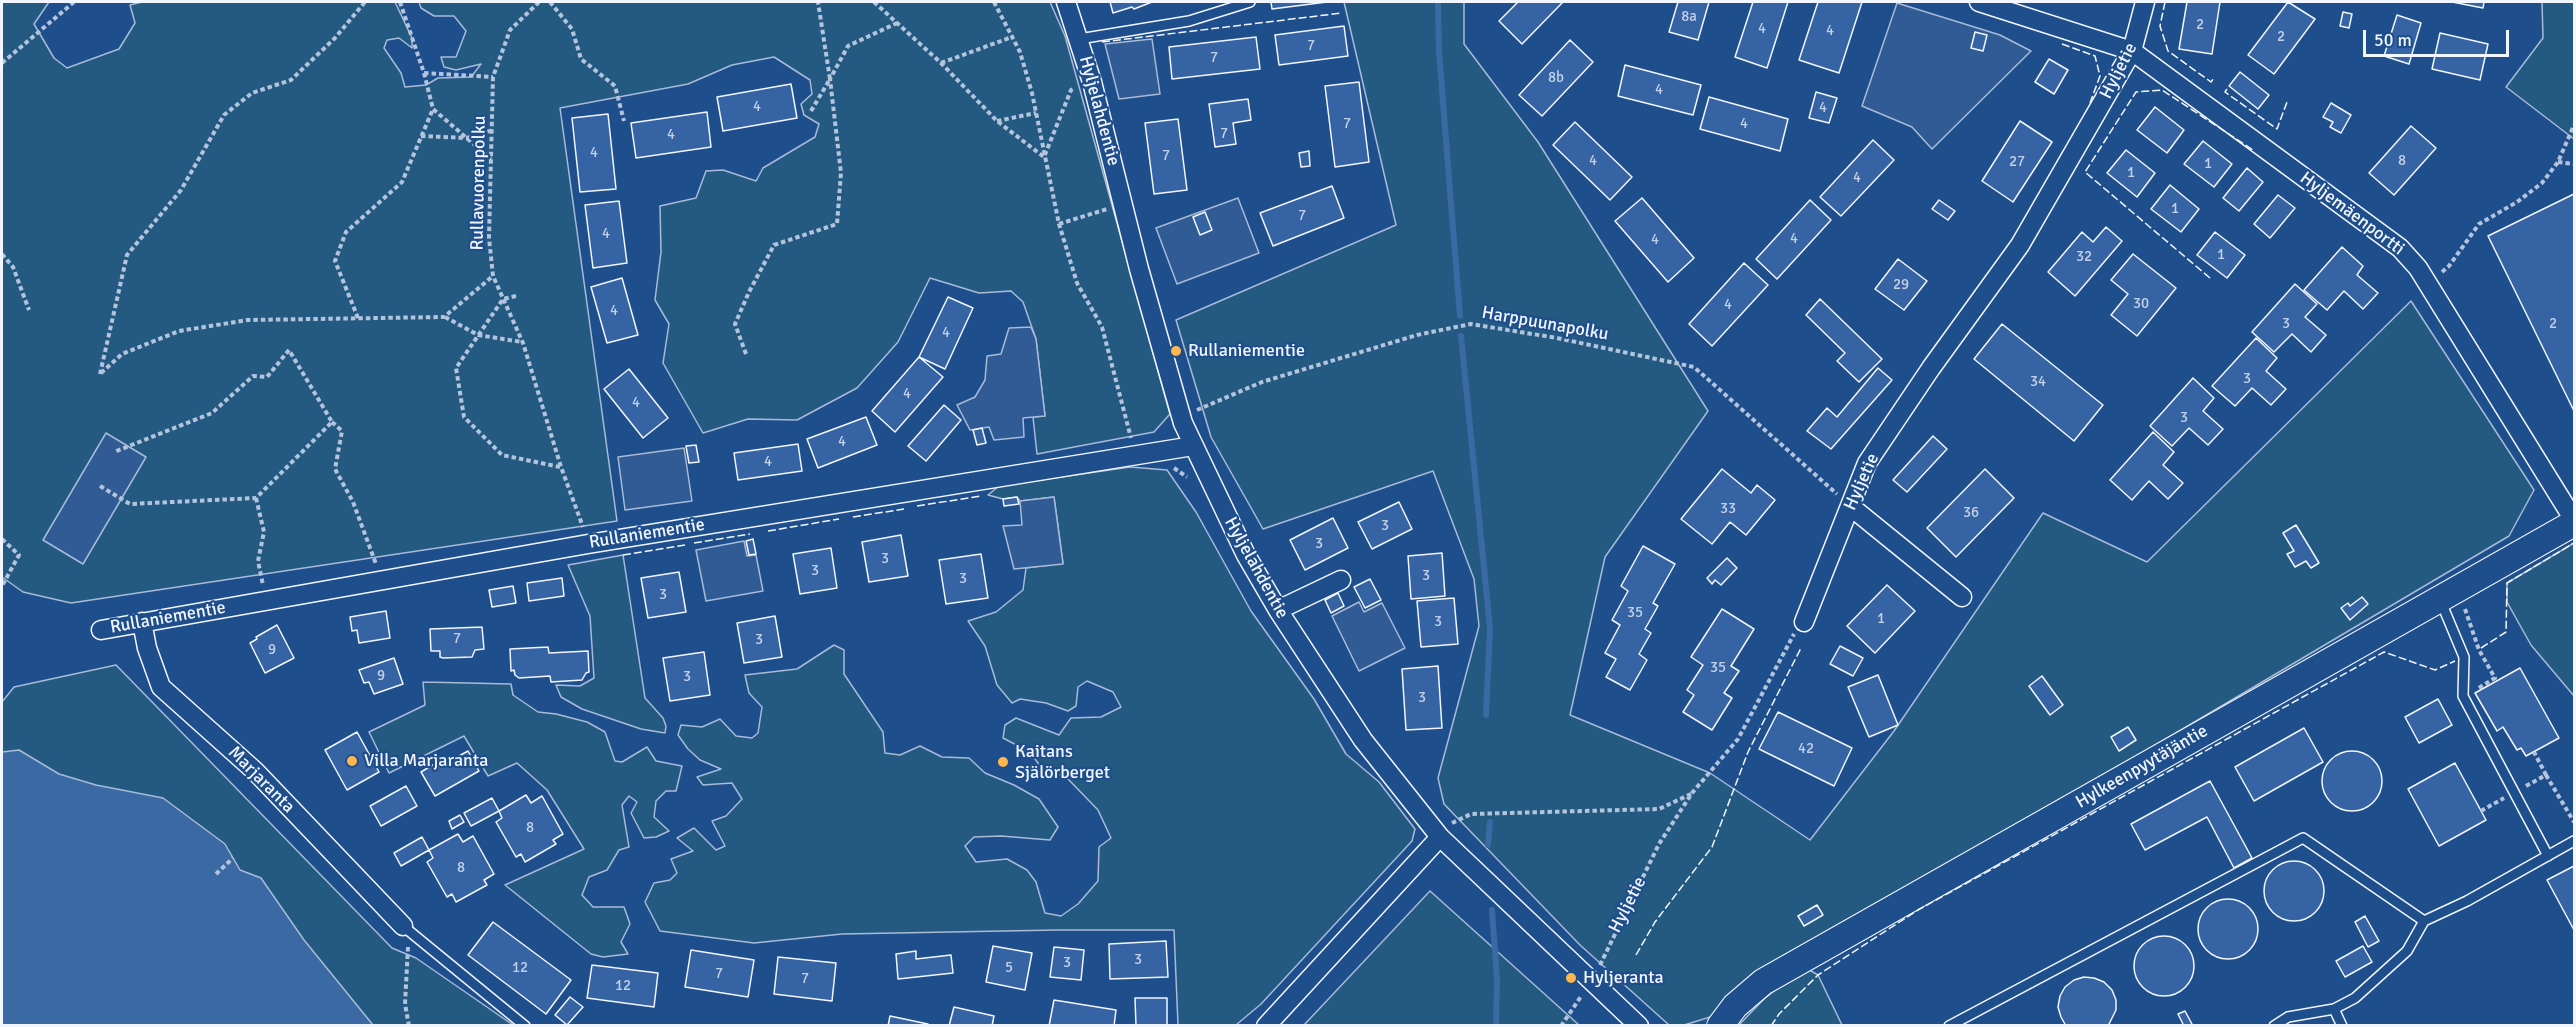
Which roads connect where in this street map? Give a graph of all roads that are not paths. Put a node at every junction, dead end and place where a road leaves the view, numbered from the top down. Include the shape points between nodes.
1 (1066, 2) edge
2 (1250, 2) edge
3 (1979, 2) edge
4 (2145, 2) edge
5 (1079, 39) junction
6 (2132, 51) junction
7 (1193, 446) junction
8 (1850, 506) junction
9 (2574, 522) edge
10 (1341, 580) dead end
11 (2449, 593) junction
12 (1962, 597) dead end
13 (1278, 610) junction
14 (142, 622) junction
15 (1804, 622) road end
16 (101, 630) dead end
17 (1448, 835) junction
18 (2574, 841) edge
19 (2548, 856) junction
20 (2424, 921) junction
21 (403, 926) joint
22 (2334, 1009) junction
23 (525, 1026) edge
24 (1266, 1026) edge
25 (1639, 1026) edge
26 (1720, 1026) edge
27 (1948, 1026) edge
28 (2274, 1026) edge
29 (2342, 1026) edge

1 - 5 street, Hyljelahdentie
2 - 5 lane via 1190,21
3 - 6 street, Hyljemäenportti
4 - 6 street, Hyljetie
5 - 7 street, Hyljelahdentie via 1183,423
6 - 8 street, Hyljetie via 2020,245 1868,463
6 - 9 street, Hyljemäenportti via 2400,248 2418,268
7 - 13 street, Hyljelahdentie via 1246,555
7 - 14 street, Rullaniementie via 588,544
8 - 12 street
8 - 15 street, Hyljetie
9 - 11 street, Hylkeenpyytäjäntie
10 - 13 street
11 - 19 lane via 2464,657 2463,696
11 - 26 street, Hylkeenpyytäjäntie via 1763,982 1735,1006
13 - 17 street, Hyljelahdentie via 1363,740
14 - 16 street, Rullaniementie
14 - 21 street, Marjaranta via 161,687 255,771
17 - 24 street
17 - 25 street, Hyljelahdentie
18 - 19 lane
19 - 20 lane
20 - 22 lane via 2407,951 2355,998
20 - 27 lane via 2303,838
21 - 23 lane
22 - 28 lane via 2288,1017
22 - 29 lane

